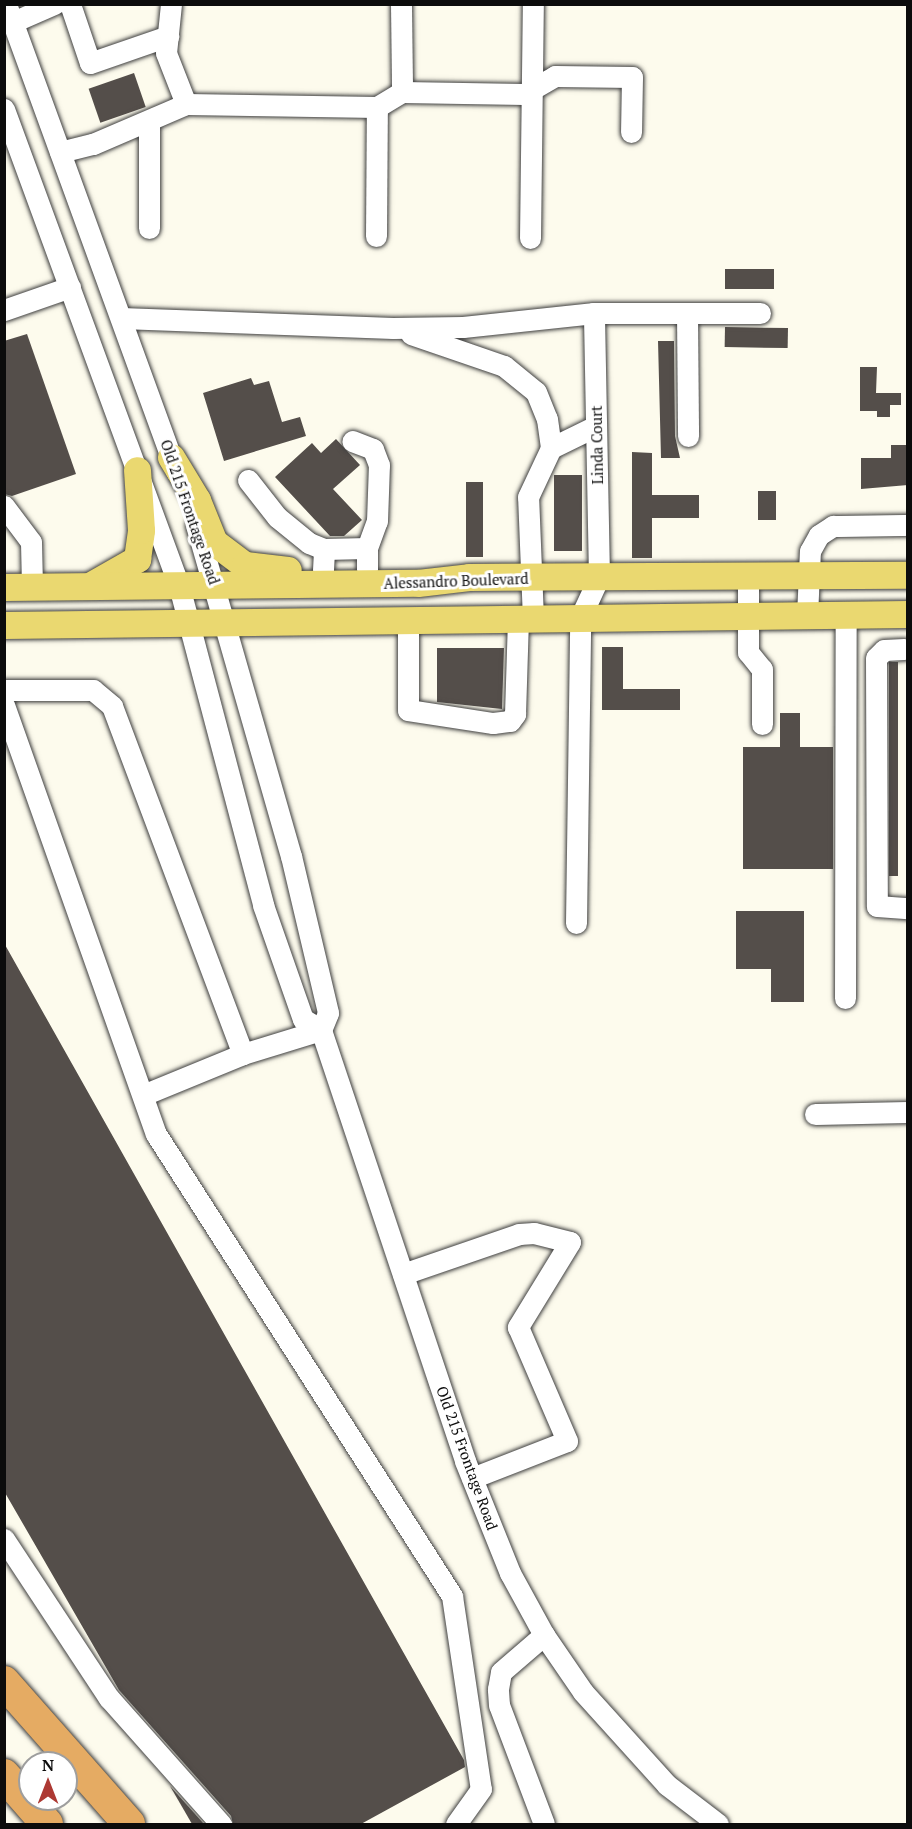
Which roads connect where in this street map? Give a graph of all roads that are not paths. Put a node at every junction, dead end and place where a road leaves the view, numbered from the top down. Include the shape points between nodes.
1 (54, 4) edge
2 (70, 4) edge
3 (171, 4) edge
4 (401, 4) edge
5 (533, 4) edge
6 (10, 13) edge
7 (168, 36) junction
8 (532, 88) junction
9 (402, 92) junction
10 (186, 104) junction
11 (377, 107) junction
12 (4, 109) edge
13 (149, 122) junction
14 (631, 132) dead end
15 (60, 152) junction
16 (149, 228) dead end
17 (376, 236) dead end
18 (530, 238) dead end
19 (70, 287) junction
20 (4, 310) edge
21 (760, 312) dead end
22 (594, 313) junction
23 (687, 313) junction
24 (121, 318) junction
25 (393, 328) junction
26 (596, 426) junction
27 (688, 436) dead end
28 (352, 441) dead end
29 (551, 448) junction
30 (171, 457) junction
31 (137, 470) junction
32 (248, 480) dead end
33 (4, 506) edge
34 (908, 525) edge
35 (367, 558) junction
36 (324, 559) junction
37 (908, 575) edge
38 (748, 576) junction
39 (807, 576) junction
40 (469, 577) junction
41 (599, 577) junction
42 (532, 578) junction
43 (216, 585) junction
44 (179, 586) junction
45 (4, 587) edge
46 (32, 587) junction
47 (88, 587) junction
48 (905, 614) edge
49 (846, 615) junction
50 (749, 616) junction
51 (807, 616) junction
52 (580, 618) junction
53 (525, 619) junction
54 (408, 621) junction
55 (189, 623) junction
56 (227, 623) junction
57 (4, 625) edge
58 (906, 649) edge
59 (4, 690) edge
60 (4, 705) edge
61 (762, 724) dead end
62 (908, 908) edge
63 (576, 923) dead end
64 (845, 998) dead end
65 (321, 1030) junction
66 (243, 1054) junction
67 (143, 1095) junction
68 (908, 1112) edge
69 (815, 1114) dead end
70 (403, 1274) junction
71 (472, 1478) junction
72 (4, 1539) edge
73 (544, 1635) junction
74 (4, 1682) edge
75 (12, 1784) edge
76 (31, 1824) edge
77 (47, 1824) edge
78 (129, 1824) edge
79 (221, 1824) edge
80 (456, 1824) edge
81 (544, 1824) edge
82 (718, 1824) edge

1 - 6 street
2 - 7 street via 90,63
3 - 7 street
4 - 9 street
5 - 8 street
6 - 15 street, Old 215 Frontage Road
7 - 10 street via 166,53
8 - 9 street via 524,94
8 - 14 street via 555,76 632,78
8 - 18 street
9 - 11 street
10 - 11 street
10 - 13 street
11 - 17 street
12 - 19 street, Old 215 Frontage Road
13 - 15 street
13 - 16 street
15 - 24 street, Old 215 Frontage Road
19 - 20 street
19 - 31 street, Old 215 Frontage Road
21 - 23 street
22 - 23 street
22 - 25 street via 463,327
22 - 26 street, Linda Court
23 - 27 street
24 - 25 street
24 - 30 street, Old 215 Frontage Road
25 - 29 street via 504,366 536,392 547,419
26 - 29 street
26 - 41 street, Linda Court
28 - 35 street via 373,449 380,465 377,521
29 - 42 street via 528,497
30 - 36 main road via 197,500 214,542 229,557 263,568
30 - 43 street, Old 215 Frontage Road
31 - 44 street, Old 215 Frontage Road
31 - 47 main road via 141,530 137,559
32 - 36 street via 277,517
33 - 46 street via 31,542
34 - 39 street via 833,526 819,535 810,551
35 - 36 main road
35 - 40 main road
37 - 39 main road, Alessandro Boulevard
38 - 39 main road, Alessandro Boulevard
38 - 41 main road, Alessandro Boulevard
38 - 50 street
39 - 51 street
40 - 42 main road, Alessandro Boulevard
40 - 43 main road, Alessandro Boulevard via 418,583
41 - 42 main road, Alessandro Boulevard
41 - 52 street
42 - 53 street
43 - 44 main road, Alessandro Boulevard
43 - 56 street, Old 215 Frontage Road
44 - 47 main road, Alessandro Boulevard
44 - 55 street, Old 215 Frontage Road
45 - 46 main road, Alessandro Boulevard
46 - 47 main road, Alessandro Boulevard
48 - 49 main road
48 - 58 street
49 - 51 main road
49 - 64 street
50 - 51 main road
50 - 52 main road
50 - 61 street via 748,652 762,669
52 - 53 main road
52 - 63 street
53 - 54 main road
53 - 54 street via 515,714 510,721 493,723 408,710
54 - 56 main road
55 - 56 main road
55 - 57 main road
55 - 65 street, Old 215 Frontage Road via 263,905 303,1019
56 - 65 street, Old 215 Frontage Road via 291,856 328,1013
58 - 62 street via 884,650 876,658 877,906
59 - 66 street via 93,690 112,706
60 - 67 street
65 - 66 street
65 - 70 street, Old 215 Frontage Road
66 - 67 street
67 - 80 street via 156,1134 452,1596 481,1789
68 - 69 street
70 - 71 street, Old 215 Frontage Road
70 - 71 street via 519,1234 534,1233 570,1242 518,1327 567,1441
71 - 73 street, Old 215 Frontage Road via 510,1573
72 - 79 street via 109,1698
73 - 81 street via 501,1672 498,1689 500,1705
73 - 82 street, Old 215 Frontage Road via 583,1692 622,1738 667,1785
74 - 78 highway
75 - 76 highway
75 - 77 highway

